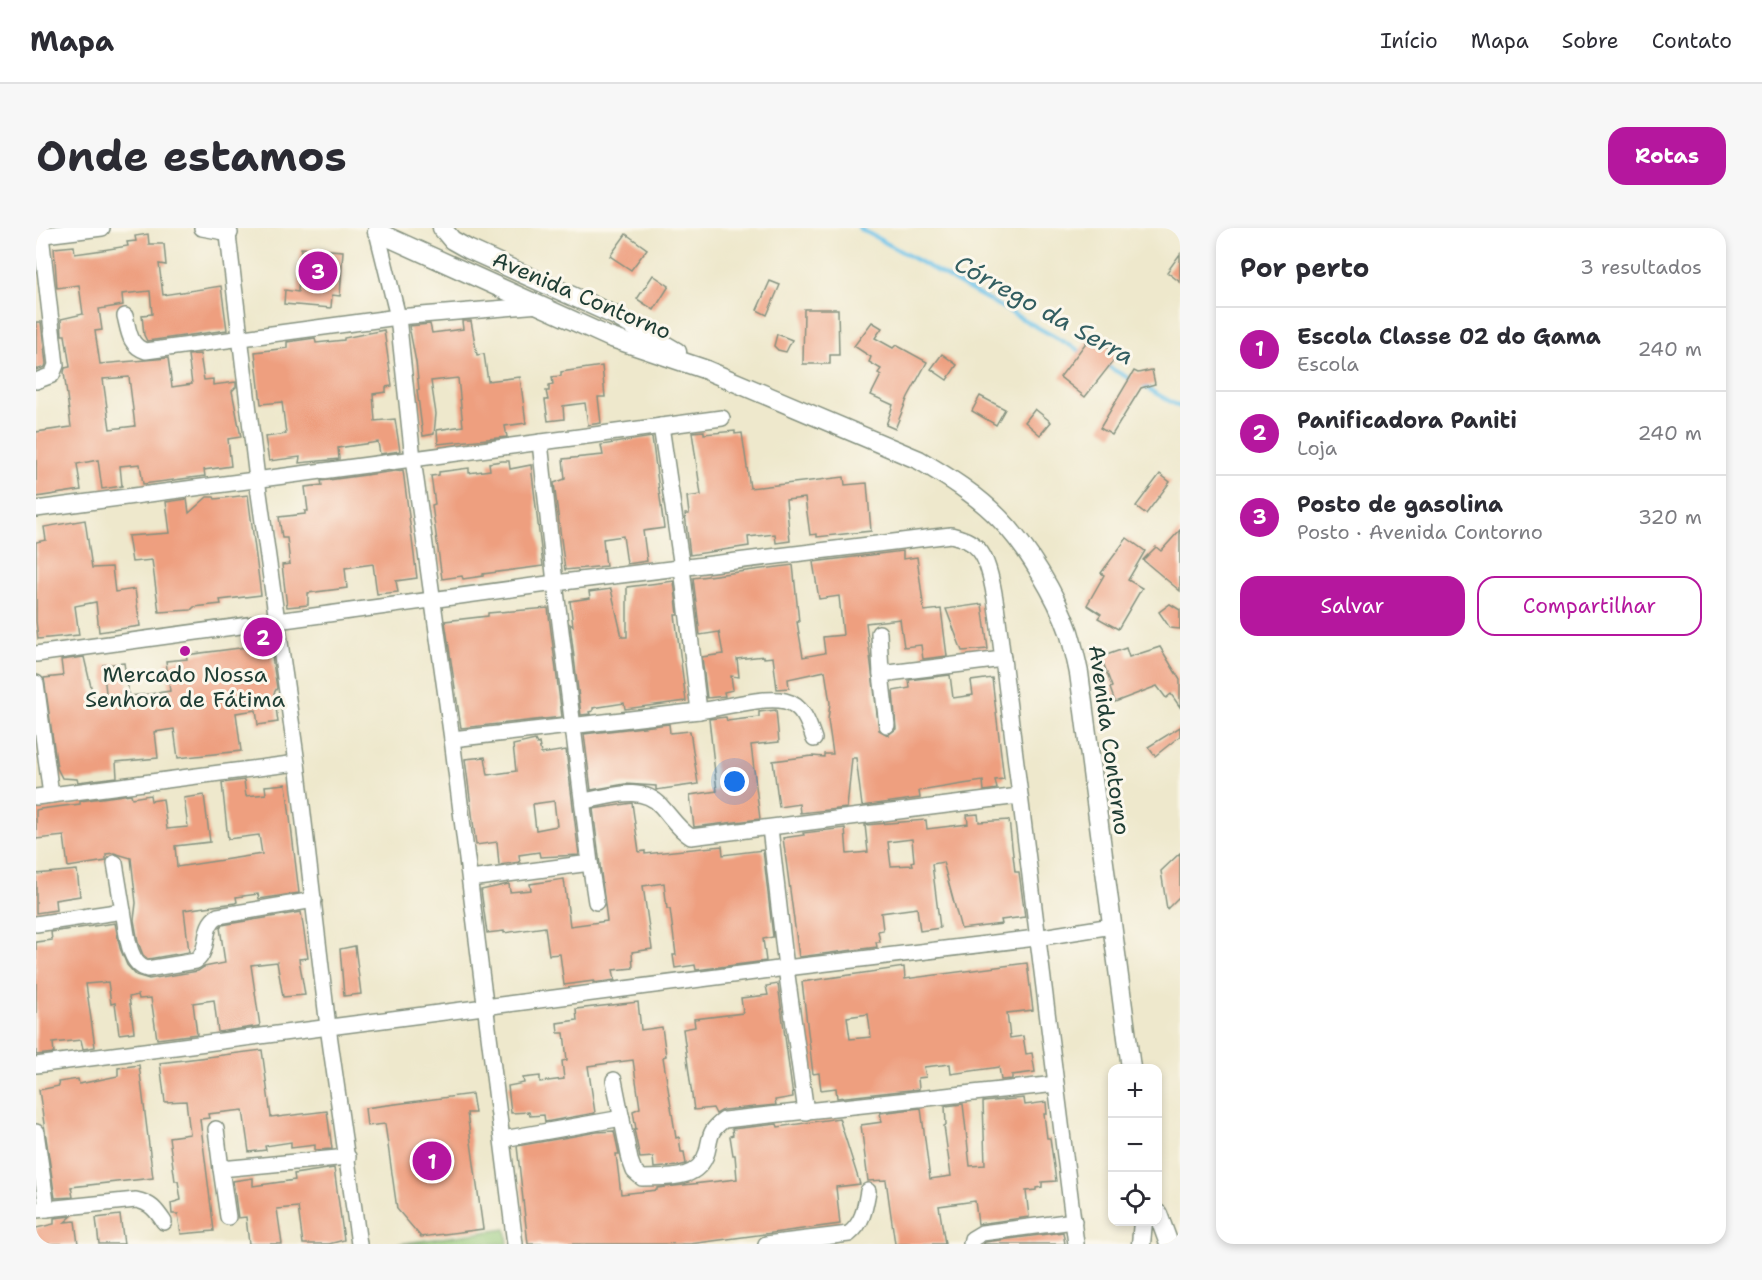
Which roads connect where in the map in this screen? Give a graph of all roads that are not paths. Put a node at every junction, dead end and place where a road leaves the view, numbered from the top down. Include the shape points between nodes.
1 (102, 228) edge
2 (202, 228) edge
3 (404, 228) edge
4 (442, 228) edge
5 (370, 230) edge
6 (229, 231) edge
7 (38, 236) edge
8 (540, 305) junction
9 (125, 316) dead end
10 (398, 318) junction
11 (240, 338) junction
12 (704, 369) junction
13 (36, 381) edge
14 (722, 418) dead end
15 (661, 426) junction
16 (540, 442) junction
17 (413, 459) junction
18 (257, 479) junction
19 (36, 509) edge
20 (682, 568) junction
21 (555, 583) junction
22 (432, 599) junction
23 (276, 621) junction
24 (879, 633) dead end
25 (36, 654) edge
26 (1003, 659) junction
27 (881, 674) junction
28 (36, 683) edge
29 (699, 711) junction
30 (572, 725) junction
31 (887, 725) dead end
32 (814, 739) dead end
33 (452, 740) junction
34 (297, 763) junction
35 (43, 796) edge
36 (1018, 796) junction
37 (584, 801) junction
38 (770, 828) junction
39 (115, 863) dead end
40 (590, 863) junction
41 (470, 879) junction
42 (314, 900) junction
43 (596, 902) dead end
44 (123, 911) junction
45 (36, 924) edge
46 (1112, 926) junction
47 (1036, 938) junction
48 (786, 968) junction
49 (486, 1008) junction
50 (328, 1027) junction
51 (1130, 1064) edge
52 (36, 1065) edge
53 (614, 1080) dead end
54 (1056, 1084) junction
55 (806, 1112) junction
56 (622, 1118) junction
57 (216, 1129) dead end
58 (36, 1132) edge
59 (503, 1139) junction
60 (348, 1157) junction
61 (221, 1169) junction
62 (868, 1191) dead end
63 (42, 1210) edge
64 (228, 1217) dead end
65 (1074, 1221) junction
66 (164, 1222) dead end
67 (1162, 1225) edge
68 (1143, 1226) edge
69 (359, 1244) edge
70 (515, 1244) edge
71 (766, 1244) edge
72 (971, 1244) edge
73 (1076, 1244) edge
74 (1141, 1244) edge
75 (1169, 1244) edge

1 - 7 street
2 - 6 street
3 - 5 main road via 387,233
4 - 12 main road, Avenida Contorno via 452,240 468,249 614,315
5 - 8 main road, Avenida Contorno
5 - 10 street
6 - 11 street
7 - 13 street via 56,365 52,375
8 - 10 street
8 - 12 main road, Avenida Contorno via 609,337
9 - 11 street via 132,342 146,351
10 - 11 street
10 - 17 street
11 - 18 street
12 - 46 main road, Avenida Contorno via 919,460 952,479 1001,520 1031,559 1055,597 1079,673
14 - 15 street
15 - 16 street
15 - 20 street
16 - 17 street
16 - 21 street
17 - 18 street
17 - 22 street
18 - 19 street
18 - 23 street
20 - 21 street
20 - 26 street via 951,535 973,544 986,562
20 - 29 street
21 - 22 street
21 - 30 street
22 - 23 street
22 - 33 street
23 - 25 street
23 - 34 street
24 - 27 street
26 - 27 street
26 - 36 street
27 - 31 street
28 - 35 street
29 - 30 street
29 - 32 street via 766,700 786,701 807,717
30 - 33 street
30 - 37 street
33 - 41 street
34 - 35 street
34 - 42 street
36 - 38 street
36 - 47 street
37 - 38 street via 636,793 647,796 691,837
37 - 40 street
38 - 48 street
39 - 44 street
40 - 41 street
40 - 43 street
41 - 49 street
42 - 44 street via 219,916 212,921 204,951 196,961 147,969 134,960
42 - 50 street
44 - 45 street
46 - 47 street
46 - 51 main road, Avenida Contorno
47 - 48 street
47 - 54 street
48 - 49 street
48 - 55 street
49 - 50 street
49 - 59 street
50 - 52 street
50 - 60 street
53 - 56 street
54 - 55 street
54 - 65 street
55 - 56 street via 724,1120 714,1128 704,1159 691,1173 652,1178 642,1178 634,1171
56 - 59 street
57 - 61 street
58 - 63 street
59 - 70 street
60 - 61 street
60 - 69 street
61 - 64 street
62 - 71 street via 865,1211 857,1228 849,1234
63 - 66 street via 136,1200 156,1209
65 - 72 street via 982,1233
65 - 73 street
67 - 75 main road
68 - 74 main road

